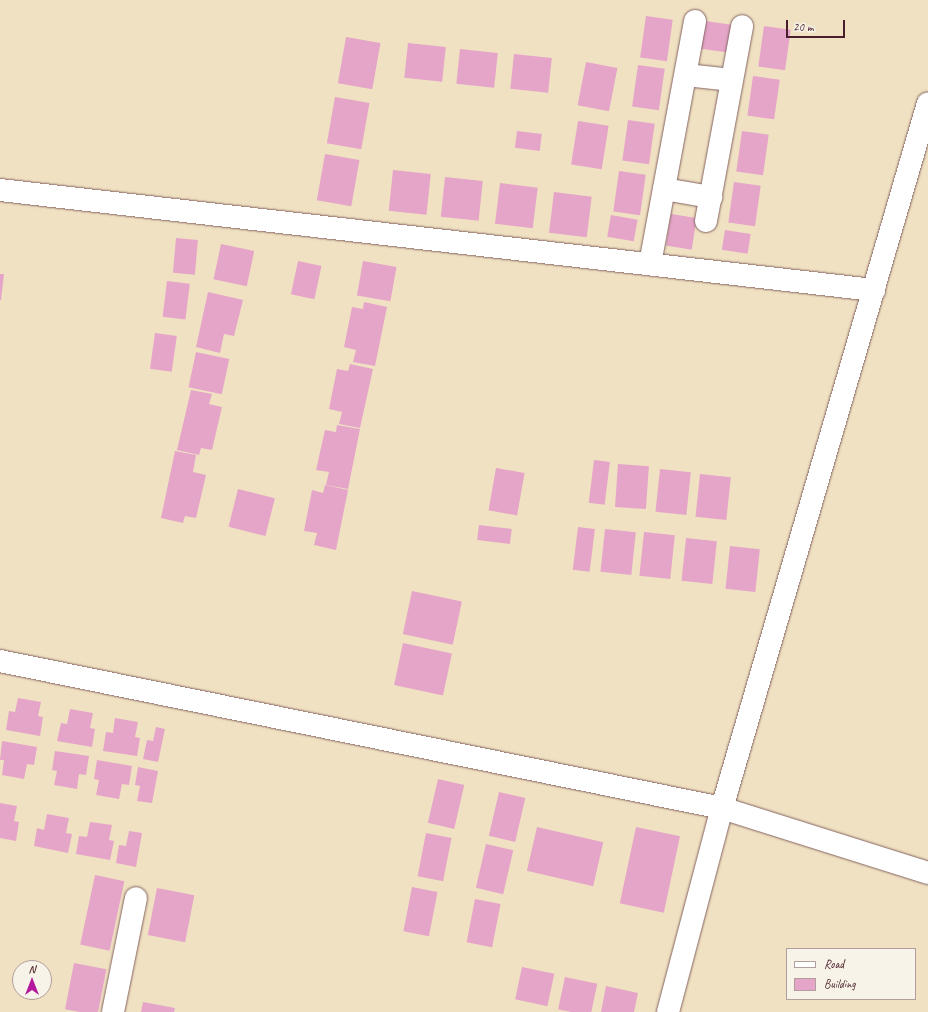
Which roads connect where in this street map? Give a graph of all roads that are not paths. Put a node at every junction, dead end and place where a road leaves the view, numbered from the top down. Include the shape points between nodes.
1 (695, 21) dead end
2 (742, 26) dead end
3 (686, 75) junction
4 (732, 80) junction
5 (928, 103) edge
6 (664, 189) junction
7 (0, 190) edge
8 (711, 197) junction
9 (706, 221) dead end
10 (650, 264) junction
11 (874, 290) junction
12 (0, 661) edge
13 (722, 808) junction
14 (928, 873) edge
15 (136, 898) dead end
16 (113, 1012) edge
17 (668, 1012) edge

1 - 3 street
2 - 4 street
3 - 4 street
3 - 6 street
4 - 8 street
5 - 11 street
6 - 8 street
6 - 10 street
7 - 10 street
8 - 9 street
10 - 11 street
11 - 13 street
12 - 13 street
13 - 14 street
13 - 17 street
15 - 16 street

